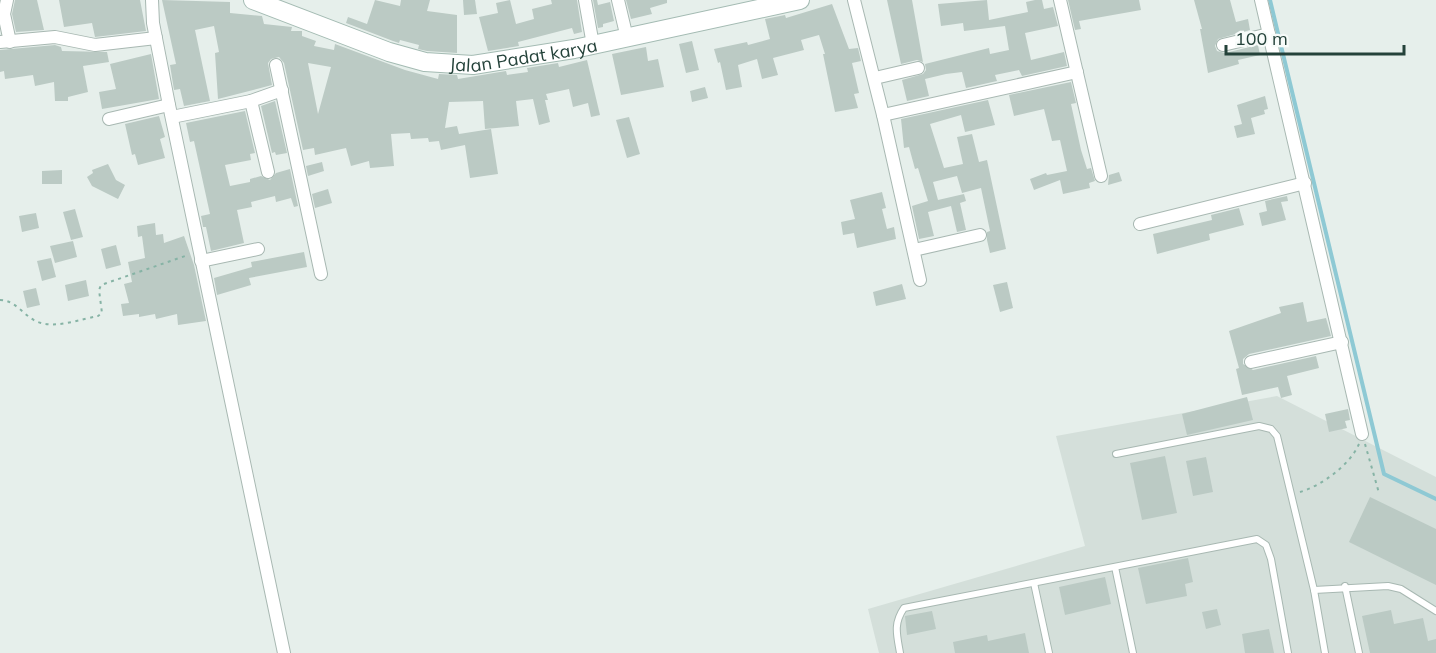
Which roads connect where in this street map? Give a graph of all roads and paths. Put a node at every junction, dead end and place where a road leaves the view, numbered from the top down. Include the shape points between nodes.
1 (7, 0) edge
2 (152, 0) edge
3 (253, 0) edge
4 (585, 0) edge
5 (618, 0) edge
6 (800, 0) edge
7 (854, 0) edge
8 (1060, 0) edge
9 (1261, 0) edge
10 (280, 6) edge
11 (1269, 34) junction
12 (156, 38) junction
13 (627, 38) junction
14 (5, 42) edge
15 (593, 45) junction
16 (1223, 45) dead end
17 (276, 65) dead end
18 (918, 68) dead end
19 (1077, 72) junction
20 (874, 78) junction
21 (282, 90) junction
22 (251, 101) junction
23 (170, 111) junction
24 (884, 115) junction
25 (109, 119) dead end
26 (268, 172) dead end
27 (1101, 176) dead end
28 (1305, 183) junction
29 (1140, 224) dead end
30 (980, 235) dead end
31 (258, 249) dead end
32 (914, 250) junction
33 (201, 256) junction
34 (321, 274) dead end
35 (920, 280) dead end
36 (0, 300) edge
37 (1342, 342) junction
38 (1251, 362) dead end
39 (1362, 434) dead end
40 (1367, 451) dead end
41 (1355, 452) dead end
42 (1116, 454) dead end
43 (1305, 491) dead end
44 (1379, 493) dead end
45 (1115, 567) junction
46 (1034, 583) junction
47 (1345, 586) junction
48 (1314, 590) junction
49 (1436, 611) edge
50 (284, 653) edge
51 (900, 653) edge
52 (1048, 653) edge
53 (1133, 653) edge
54 (1288, 653) edge
55 (1326, 653) edge
56 (1359, 653) edge

1 - 14 street
2 - 12 street
3 - 10 main road, Jalan Padat karya
4 - 15 street
5 - 13 street
6 - 13 main road, Jalan Padat karya
7 - 20 street
8 - 19 street
9 - 11 street
10 - 15 main road, Jalan Padat karya via 388,52 442,64 481,64
11 - 16 street
11 - 28 street
12 - 14 street via 102,45 55,36
12 - 23 street
13 - 15 main road, Jalan Padat karya
17 - 21 street
18 - 20 street
19 - 24 street
19 - 27 street
20 - 24 street
21 - 22 street
21 - 34 street
22 - 23 street
22 - 26 street
23 - 25 street
23 - 33 street
24 - 32 street
28 - 29 street
28 - 37 street
30 - 32 street
31 - 33 street
32 - 35 street
33 - 36 path via 101,285 102,313 98,316 41,324 12,303
33 - 50 street
37 - 38 street
37 - 39 street
40 - 44 path
41 - 43 path via 1313,489
42 - 48 lane via 1259,426 1271,429 1277,436
45 - 46 lane
45 - 53 lane
45 - 54 lane via 1252,539 1261,541 1271,558
46 - 51 lane via 904,608 895,628
46 - 52 lane
47 - 48 lane
47 - 49 lane via 1401,589
47 - 56 lane
48 - 55 lane

